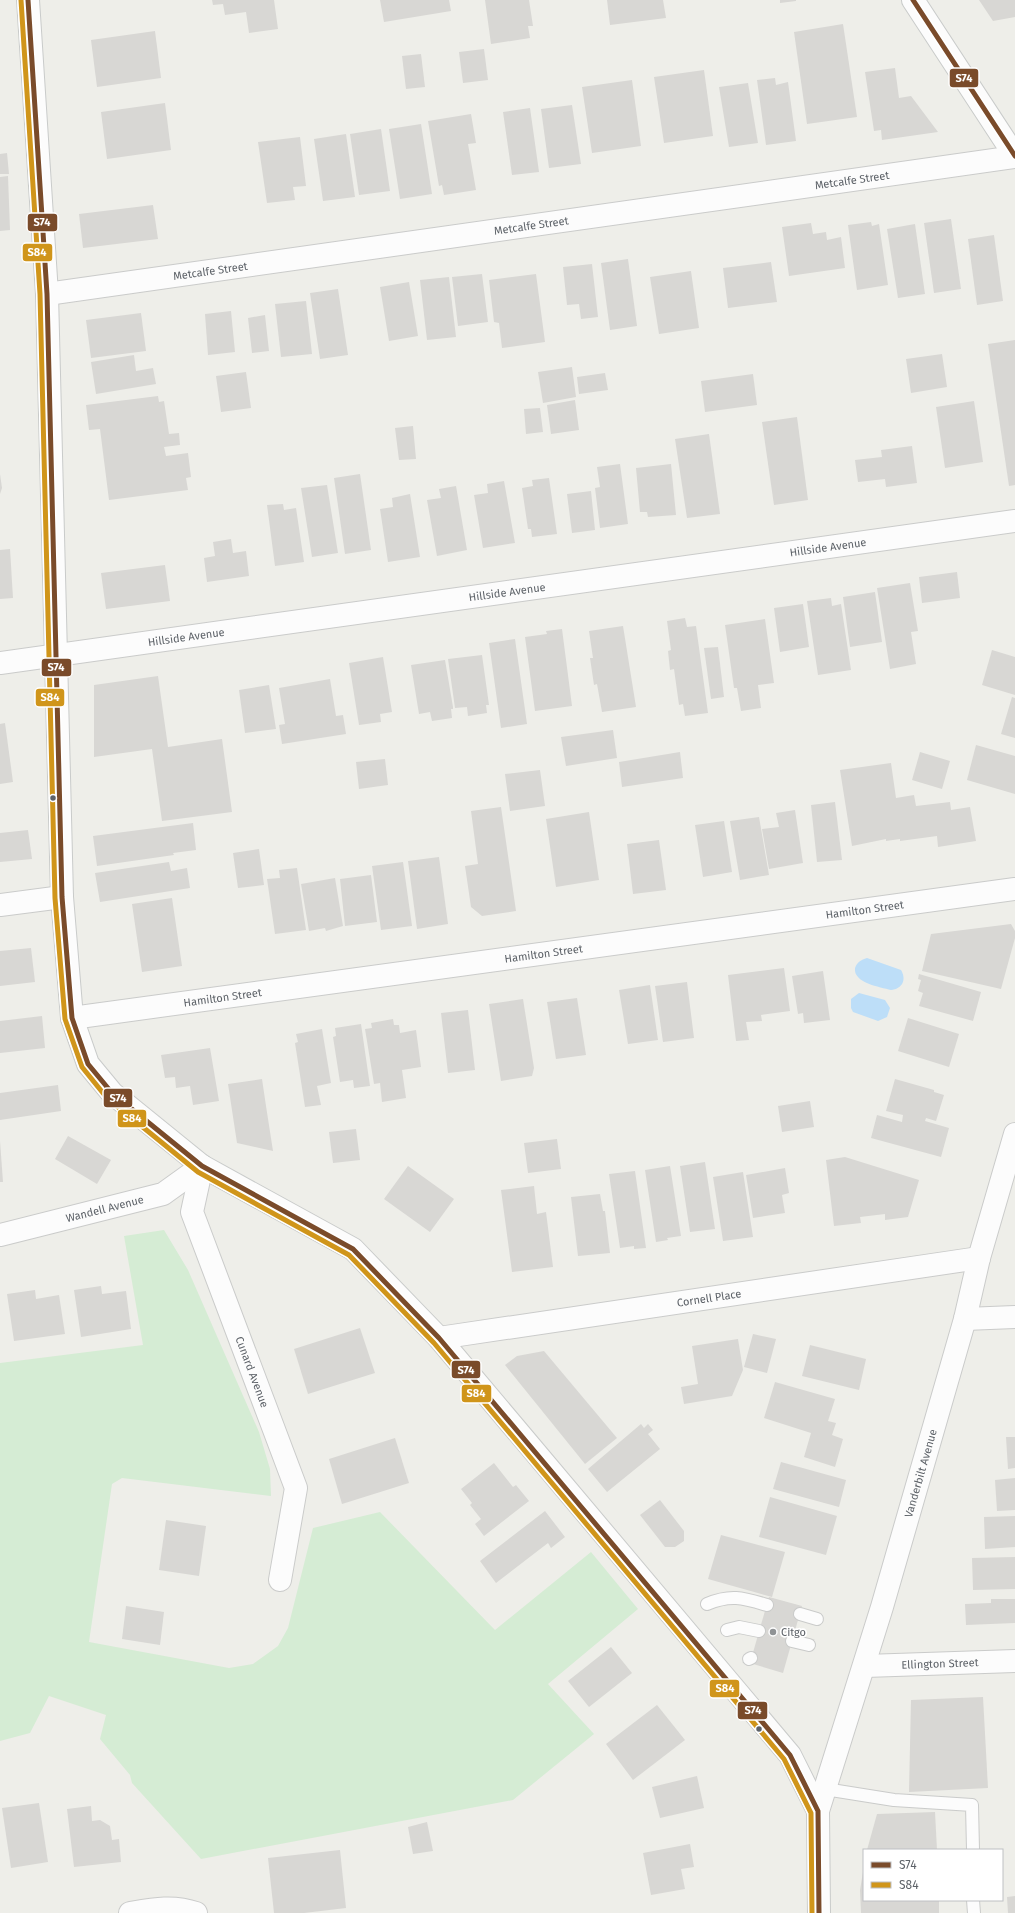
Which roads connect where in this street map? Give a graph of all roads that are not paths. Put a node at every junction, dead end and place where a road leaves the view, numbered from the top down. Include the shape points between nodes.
1 (28, 0) edge
2 (913, 0) edge
3 (1015, 156) edge
4 (47, 294) junction
5 (1015, 521) edge
6 (56, 655) junction
7 (0, 663) edge
8 (1015, 889) edge
9 (62, 897) junction
10 (0, 905) edge
11 (72, 1018) junction
12 (1015, 1134) edge
13 (202, 1166) junction
14 (0, 1235) edge
15 (979, 1258) junction
16 (1015, 1317) edge
17 (965, 1319) junction
18 (439, 1338) junction
19 (280, 1580) dead end
20 (707, 1604) dead end
21 (767, 1605) dead end
22 (800, 1614) dead end
23 (817, 1619) dead end
24 (727, 1630) dead end
25 (759, 1631) dead end
26 (792, 1641) dead end
27 (809, 1645) dead end
28 (1015, 1661) edge
29 (865, 1666) junction
30 (825, 1789) junction
31 (818, 1810) junction
32 (973, 1849) edge
33 (974, 1901) edge
34 (130, 1913) edge
35 (196, 1913) edge
36 (819, 1913) edge
37 (974, 1913) edge

1 - 4 street
2 - 3 street
3 - 4 street, Metcalfe Street
4 - 6 street
5 - 6 street, Hillside Avenue
6 - 7 street, Hillside Avenue
6 - 9 street
8 - 11 street, Hamilton Street
9 - 10 street
9 - 11 street
11 - 13 street via 88,1064 112,1093
12 - 15 street, Vanderbilt Avenue
13 - 14 street, Wandell Avenue via 163,1194
13 - 18 street via 353,1249
13 - 19 street, Cunard Avenue via 192,1212 296,1488
15 - 17 street, Vanderbilt Avenue
15 - 18 street, Cornell Place
16 - 17 street
17 - 29 street, Vanderbilt Avenue
18 - 31 street via 790,1755
20 - 21 lane via 731,1597
22 - 23 lane
24 - 25 lane via 739,1627
26 - 27 lane
28 - 29 street, Ellington Street
29 - 30 street, Vanderbilt Avenue
30 - 31 street, Vanderbilt Avenue
30 - 32 lane via 894,1800 972,1804
31 - 36 street
33 - 37 lane
34 - 35 street via 167,1907

